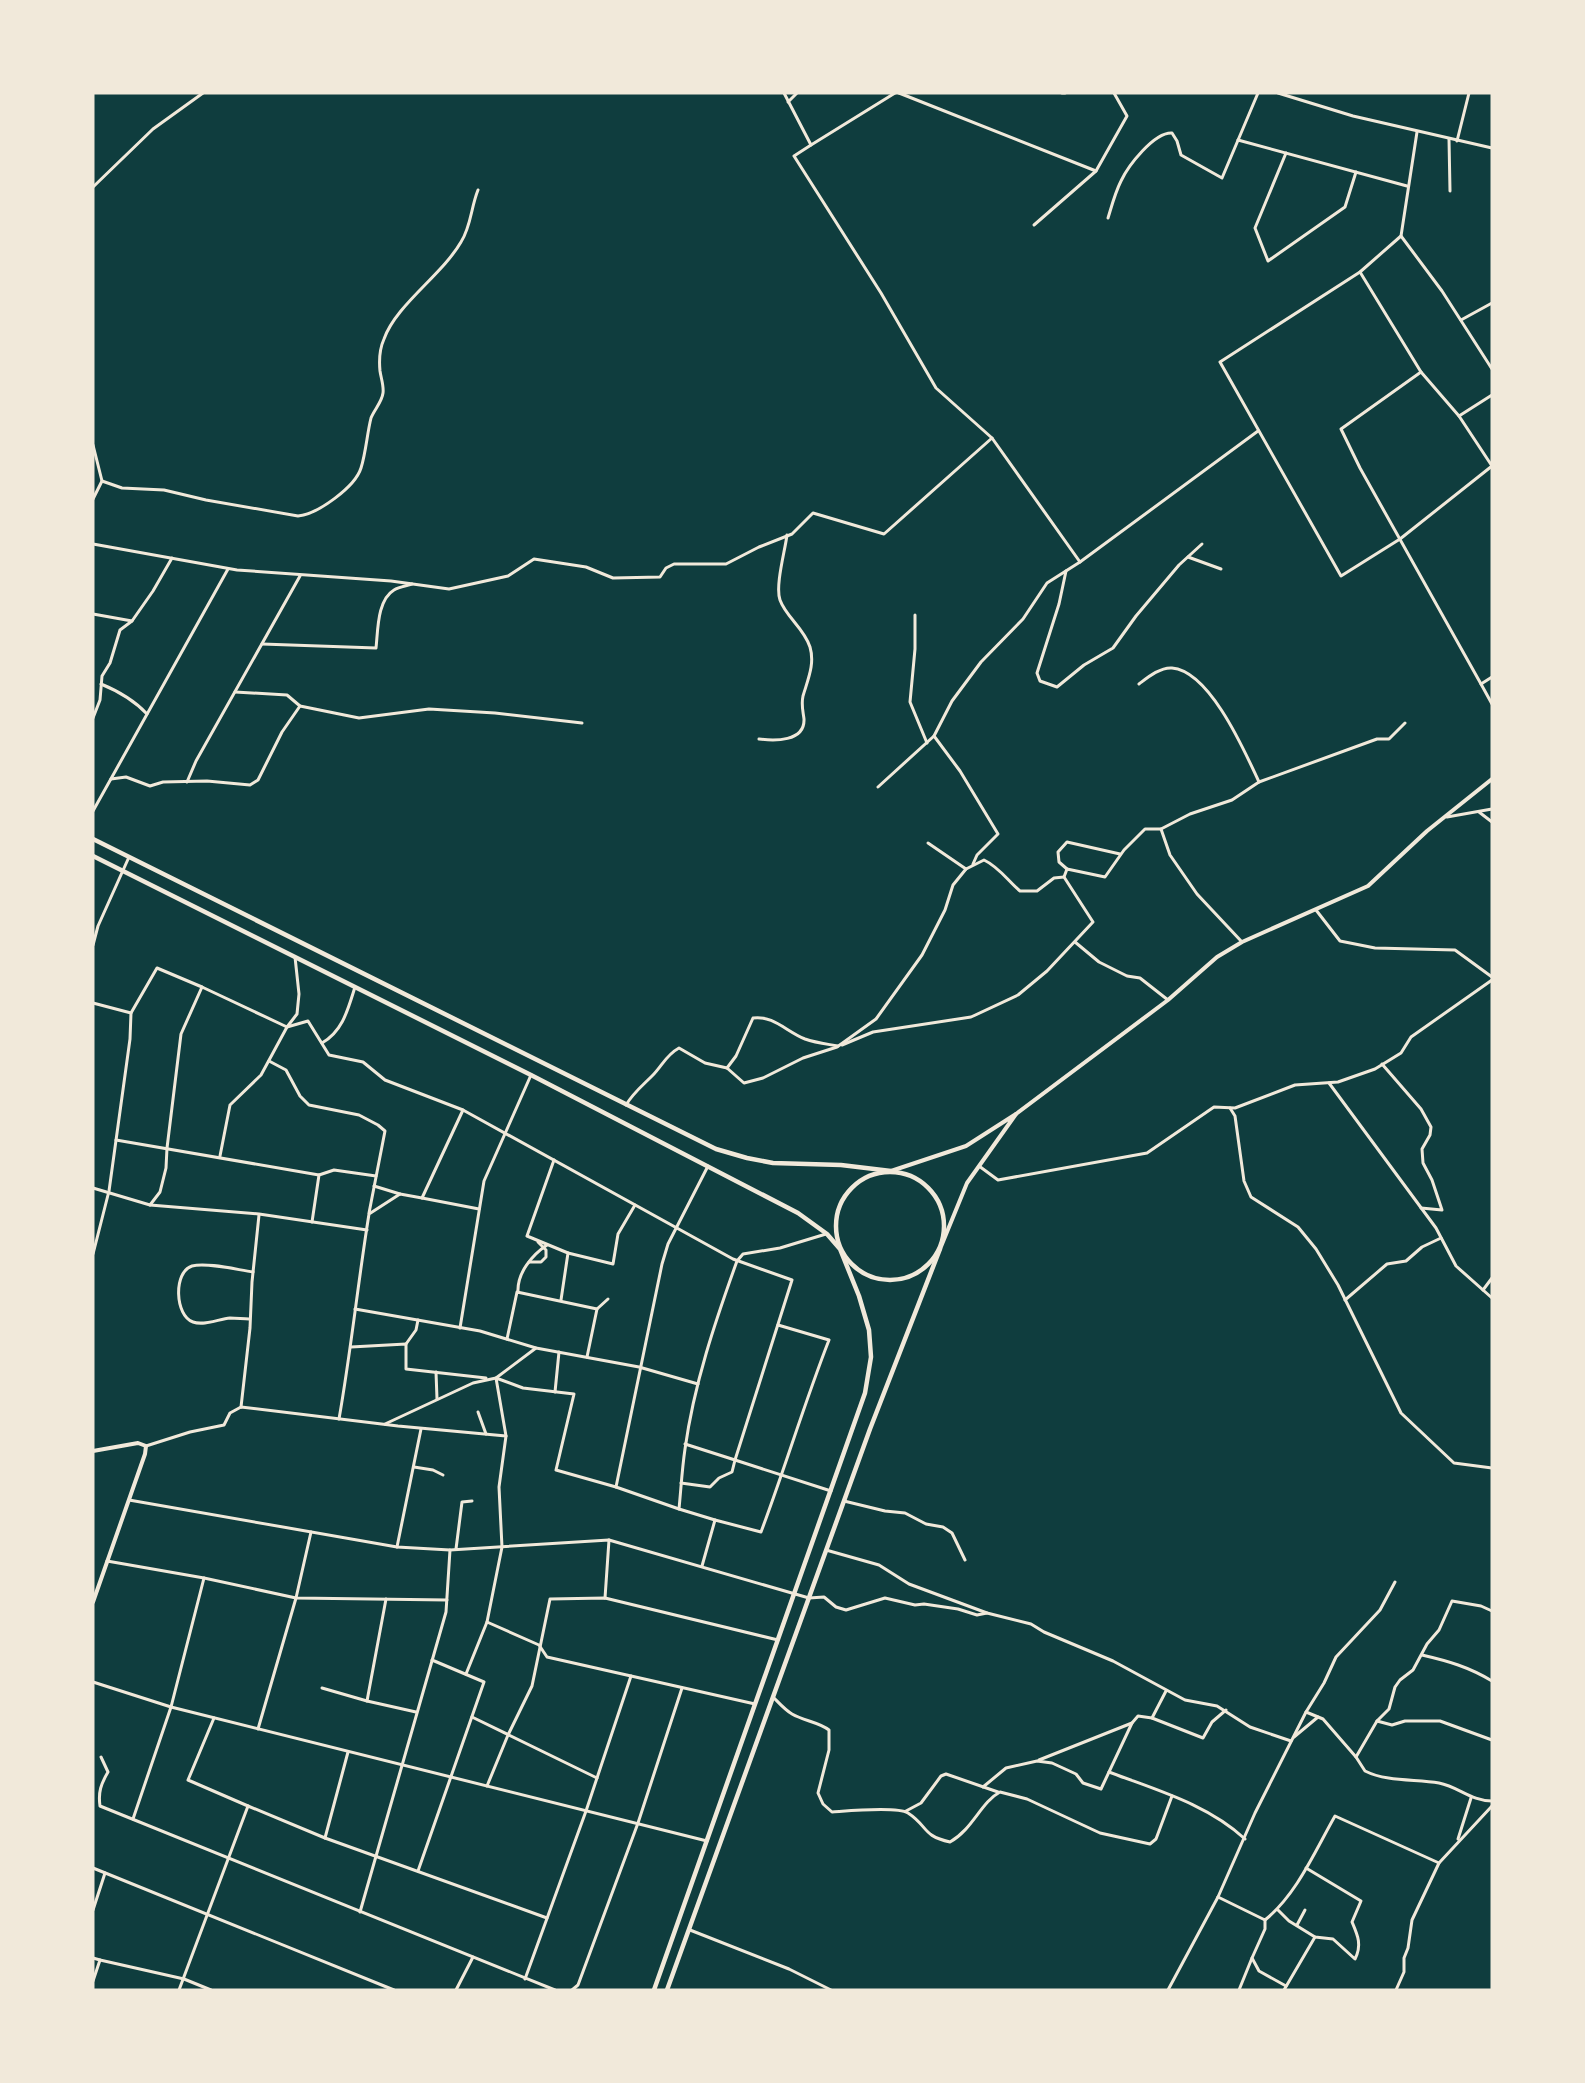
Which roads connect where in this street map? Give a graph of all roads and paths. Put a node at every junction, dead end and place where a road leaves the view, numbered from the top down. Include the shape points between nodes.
1 (203, 93) edge
2 (784, 93) edge
3 (797, 93) edge
4 (897, 93) edge
5 (1114, 93) edge
6 (1258, 93) edge
7 (1278, 93) edge
8 (1469, 93) edge
9 (788, 102) junction
10 (1417, 132) junction
11 (1449, 139) junction
12 (1238, 140) junction
13 (1457, 141) junction
14 (811, 145) junction
15 (1492, 148) edge
16 (1286, 153) junction
17 (1096, 171) junction
18 (1356, 172) junction
19 (1408, 186) junction
20 (93, 187) edge
21 (478, 190) dead end
22 (1450, 191) dead end
23 (1108, 218) dead end
24 (1034, 225) dead end
25 (1401, 236) junction
26 (1360, 272) junction
27 (1492, 303) edge
28 (1461, 320) junction
29 (1492, 369) edge
30 (1421, 372) junction
31 (1492, 394) edge
32 (1459, 416) junction
33 (1258, 431) junction
34 (992, 438) junction
35 (93, 445) edge
36 (1492, 466) edge
37 (102, 481) junction
38 (93, 499) edge
39 (787, 535) junction
40 (1400, 539) junction
41 (93, 544) edge
42 (1202, 544) dead end
43 (1188, 557) junction
44 (172, 558) junction
45 (1080, 562) junction
46 (229, 569) junction
47 (1221, 569) dead end
48 (1066, 571) junction
49 (300, 576) junction
50 (414, 584) junction
51 (93, 614) edge
52 (915, 615) dead end
53 (132, 621) junction
54 (262, 644) junction
55 (1492, 677) edge
56 (101, 684) junction
57 (1138, 684) dead end
58 (1481, 684) junction
59 (235, 692) junction
60 (1492, 704) edge
61 (300, 706) junction
62 (147, 714) junction
63 (93, 718) edge
64 (582, 723) dead end
65 (1405, 723) dead end
66 (934, 736) junction
67 (759, 739) dead end
68 (927, 743) junction
69 (111, 779) junction
70 (1492, 779) edge
71 (188, 782) junction
72 (1259, 782) junction
73 (878, 787) dead end
74 (1492, 809) edge
75 (93, 811) edge
76 (1479, 812) junction
77 (1445, 817) junction
78 (1492, 822) edge
79 (1161, 829) junction
80 (93, 839) edge
81 (928, 843) dead end
82 (1121, 854) junction
83 (93, 856) edge
84 (129, 857) junction
85 (972, 866) junction
86 (966, 869) junction
87 (1067, 869) junction
88 (122, 871) junction
89 (1064, 877) junction
90 (1316, 910) junction
91 (1075, 942) junction
92 (1242, 942) junction
93 (93, 945) edge
94 (295, 957) junction
95 (1492, 979) edge
96 (202, 987) junction
97 (355, 987) junction
98 (1168, 999) junction
99 (93, 1003) edge
100 (131, 1013) junction
101 (286, 1027) junction
102 (322, 1044) junction
103 (838, 1047) junction
104 (269, 1061) junction
105 (1382, 1064) junction
106 (727, 1068) junction
107 (531, 1076) junction
108 (1329, 1083) junction
109 (626, 1105) junction
110 (1230, 1108) junction
111 (464, 1110) junction
112 (1016, 1114) junction
113 (506, 1134) junction
114 (116, 1140) junction
115 (166, 1148) junction
116 (220, 1156) junction
117 (554, 1160) junction
118 (708, 1166) junction
119 (979, 1166) junction
120 (891, 1171) junction
121 (319, 1174) junction
122 (376, 1176) junction
123 (374, 1186) junction
124 (93, 1188) edge
125 (109, 1191) junction
126 (400, 1194) junction
127 (422, 1198) junction
128 (150, 1204) junction
129 (635, 1205) junction
130 (1421, 1208) junction
131 (479, 1209) junction
132 (260, 1214) junction
133 (369, 1214) junction
134 (312, 1222) junction
135 (676, 1227) junction
136 (367, 1230) junction
137 (827, 1234) junction
138 (1441, 1238) junction
139 (534, 1239) junction
140 (548, 1245) junction
141 (544, 1248) junction
142 (840, 1249) junction
143 (940, 1249) junction
144 (568, 1253) junction
145 (93, 1254) edge
146 (737, 1261) junction
147 (529, 1262) junction
148 (253, 1272) junction
149 (1492, 1278) edge
150 (1483, 1290) junction
151 (518, 1292) junction
152 (1492, 1298) edge
153 (608, 1299) dead end
154 (561, 1300) junction
155 (1345, 1300) junction
156 (355, 1309) junction
157 (597, 1309) junction
158 (250, 1319) junction
159 (418, 1320) junction
160 (777, 1324) junction
161 (460, 1328) junction
162 (507, 1339) junction
163 (406, 1344) junction
164 (351, 1347) junction
165 (536, 1348) junction
166 (559, 1352) junction
167 (587, 1357) junction
168 (639, 1367) junction
169 (436, 1372) junction
170 (488, 1378) junction
171 (496, 1378) junction
172 (698, 1384) junction
173 (555, 1392) junction
174 (437, 1399) junction
175 (241, 1407) junction
176 (478, 1412) dead end
177 (339, 1419) junction
178 (384, 1425) junction
179 (422, 1428) junction
180 (486, 1434) junction
181 (506, 1436) junction
182 (686, 1444) junction
183 (146, 1446) junction
184 (93, 1451) edge
185 (735, 1460) junction
186 (414, 1467) junction
187 (1492, 1468) edge
188 (443, 1475) dead end
189 (782, 1475) junction
190 (681, 1483) junction
191 (616, 1487) junction
192 (831, 1491) junction
193 (129, 1500) junction
194 (472, 1500) dead end
195 (844, 1501) junction
196 (679, 1509) junction
197 (715, 1520) junction
198 (311, 1532) junction
199 (609, 1540) junction
200 (502, 1546) junction
201 (396, 1547) junction
202 (450, 1550) junction
203 (456, 1550) junction
204 (826, 1550) junction
205 (965, 1560) dead end
206 (107, 1561) junction
207 (702, 1566) junction
208 (204, 1578) junction
209 (1395, 1582) dead end
210 (795, 1593) junction
211 (296, 1598) junction
212 (605, 1598) junction
213 (809, 1598) junction
214 (386, 1599) junction
215 (447, 1600) junction
216 (93, 1602) edge
217 (1492, 1611) edge
218 (987, 1613) junction
219 (488, 1622) junction
220 (778, 1640) junction
221 (539, 1645) junction
222 (1422, 1655) junction
223 (432, 1660) junction
224 (466, 1674) junction
225 (631, 1676) junction
226 (1492, 1681) edge
227 (93, 1682) edge
228 (322, 1688) dead end
229 (682, 1688) junction
230 (1166, 1691) junction
231 (773, 1697) junction
232 (367, 1701) junction
233 (755, 1704) junction
234 (171, 1707) junction
235 (1226, 1710) junction
236 (416, 1712) junction
237 (1306, 1712) junction
238 (472, 1717) junction
239 (214, 1718) junction
240 (1152, 1718) junction
241 (1318, 1718) junction
242 (1377, 1721) junction
243 (1132, 1723) junction
244 (258, 1729) junction
245 (508, 1735) junction
246 (1492, 1740) edge
247 (1291, 1741) junction
248 (348, 1752) junction
249 (101, 1757) dead end
250 (1356, 1757) junction
251 (1037, 1761) junction
252 (401, 1765) junction
253 (1109, 1772) junction
254 (450, 1777) junction
255 (597, 1778) junction
256 (487, 1786) junction
257 (982, 1787) junction
258 (1000, 1792) junction
259 (1172, 1796) junction
260 (1471, 1797) junction
261 (1492, 1801) edge
262 (248, 1806) junction
263 (1492, 1806) edge
264 (586, 1811) junction
265 (906, 1811) junction
266 (133, 1819) junction
267 (638, 1824) junction
268 (325, 1838) junction
269 (1245, 1839) junction
270 (1458, 1840) junction
271 (707, 1841) junction
272 (376, 1856) junction
273 (230, 1858) junction
274 (1439, 1863) junction
275 (93, 1868) edge
276 (1306, 1868) junction
277 (418, 1871) junction
278 (105, 1873) junction
279 (1218, 1897) junction
280 (93, 1910) edge
281 (1278, 1910) junction
282 (1305, 1910) dead end
283 (360, 1912) junction
284 (209, 1915) junction
285 (547, 1918) junction
286 (1266, 1920) junction
287 (1297, 1926) junction
288 (689, 1929) junction
289 (1315, 1937) junction
290 (93, 1958) edge
291 (473, 1958) junction
292 (1252, 1958) junction
293 (100, 1960) junction
294 (184, 1979) junction
295 (525, 1979) junction
296 (93, 1981) edge
297 (1285, 1988) edge
298 (179, 1990) edge
299 (211, 1990) edge
300 (394, 1990) edge
301 (456, 1990) edge
302 (555, 1990) edge
303 (572, 1990) edge
304 (654, 1990) edge
305 (667, 1990) edge
306 (831, 1990) edge
307 (1168, 1990) edge
308 (1239, 1990) edge
309 (1397, 1990) edge

1 - 20 street via 153,129
2 - 9 street
3 - 9 street
4 - 14 street
4 - 17 street
5 - 17 street via 1127,116
6 - 12 street
7 - 10 street
8 - 13 street
9 - 14 street
10 - 11 street
10 - 19 street
11 - 13 street
11 - 22 street
12 - 16 street
12 - 23 street via 1222,178 1181,155 1172,133 1164,133 1126,172
13 - 15 street
14 - 34 street via 794,156 882,293 936,388
16 - 18 street
16 - 18 street via 1255,228 1268,261 1345,207
17 - 24 street
18 - 19 street
19 - 25 street
21 - 37 street via 461,243 405,308 384,339 380,370 383,393 373,411 361,469 334,500 309,515 298,516 164,490 122,488
25 - 26 street
25 - 28 street
26 - 30 street
26 - 33 street via 1220,362
27 - 28 street
28 - 29 street
30 - 32 street
30 - 40 street via 1341,429
31 - 32 street
32 - 36 street
33 - 40 street via 1341,576
33 - 45 street
34 - 39 street via 884,534 813,513
34 - 45 street
35 - 37 street
36 - 40 street
37 - 38 street
39 - 50 street via 726,564 674,564 660,577 613,578 586,567 534,559 508,576 449,589
39 - 67 street via 780,600 804,633 813,659 802,703 803,726 792,737 780,741
40 - 58 street
41 - 44 street
42 - 43 street
43 - 47 street
43 - 48 street via 1113,648 1057,687 1040,681 1037,673
44 - 46 street
44 - 53 street
45 - 48 street
46 - 49 street
46 - 62 street
48 - 66 street via 1047,583 1023,620 981,662 952,701
49 - 50 street
49 - 54 street
50 - 54 street via 393,591 386,598 376,648
51 - 53 street
52 - 68 street via 910,702
53 - 56 street via 120,630
54 - 59 street
55 - 58 street
56 - 62 street via 138,704
56 - 63 street
57 - 72 street via 1171,668 1200,682 1236,733
58 - 60 street
59 - 61 street via 288,695
59 - 71 street
61 - 64 street via 359,718 429,709
61 - 71 street via 258,780 250,785
62 - 69 street
65 - 72 street via 1389,739 1377,739
66 - 68 street
66 - 85 street via 998,834 977,855
68 - 73 street
69 - 71 street via 126,777 150,786
69 - 75 street
70 - 77 street
72 - 79 street via 1232,800
74 - 76 street
76 - 77 street
76 - 78 street
77 - 90 street via 1368,886
79 - 82 street via 1145,829
79 - 92 street via 1170,855 1197,894
80 - 84 main road
81 - 86 street
82 - 87 street via 1105,877
82 - 87 street via 1067,842 1058,852 1059,862
83 - 88 main road
84 - 88 street
84 - 109 main road
85 - 86 street
85 - 89 street via 984,860 1020,891 1037,891 1054,878
86 - 103 street via 953,885 922,955 876,1019
87 - 89 street
88 - 93 street
88 - 94 main road
89 - 91 street via 1093,922
90 - 92 street
90 - 95 street via 1340,941 1375,948 1455,950
91 - 98 street via 1099,962 1140,978
91 - 103 street via 1018,995 971,1017 873,1032
92 - 98 street via 1217,957
94 - 97 main road
94 - 101 street via 297,1014
95 - 105 street via 1411,1037 1401,1053
96 - 100 street via 157,968
96 - 101 street
96 - 115 street via 181,1034
97 - 102 street via 345,1018 334,1037
97 - 107 main road
98 - 112 street
99 - 100 street
100 - 114 street
101 - 102 street via 309,1021
101 - 104 street
102 - 111 street via 329,1055 363,1062 385,1080
103 - 106 street via 744,1083
103 - 106 street via 806,1039 761,1016 753,1018
104 - 116 street via 261,1075 230,1105
104 - 122 street via 286,1070 309,1106 359,1115 385,1131
105 - 108 street
105 - 130 street via 1431,1127 1422,1149 1423,1163 1442,1210
106 - 109 street via 705,1063 679,1048 668,1054
107 - 113 street
107 - 118 main road
108 - 110 street via 1295,1085
108 - 130 street
109 - 120 main road via 716,1149 747,1158
110 - 119 street via 1214,1107 1147,1153 999,1180
110 - 155 street via 1235,1116 1244,1180 1251,1197 1298,1227 1316,1249
111 - 113 street
111 - 127 street
112 - 119 street
112 - 120 street via 966,1146
113 - 117 street
113 - 131 street via 484,1181
114 - 115 street
114 - 125 street
115 - 116 street
115 - 128 street via 160,1192
116 - 121 street
117 - 129 street
117 - 139 street via 527,1236
118 - 135 street
118 - 137 main road via 798,1213
119 - 143 street via 967,1183
120 - 142 main road via 873,1174 845,1196 837,1213
120 - 143 main road via 909,1174 936,1196 944,1213
121 - 122 street via 334,1170
121 - 134 street
122 - 123 street
123 - 126 street
123 - 133 street
124 - 125 street
125 - 128 street
125 - 145 street
126 - 127 street
126 - 133 street
127 - 131 street
128 - 132 street
129 - 135 street
129 - 144 street via 618,1234 613,1264
130 - 138 street
131 - 161 street
132 - 134 street
132 - 148 street
133 - 136 street
134 - 136 street
135 - 146 street
135 - 168 street via 662,1264
136 - 156 street
137 - 142 main road
137 - 146 street via 743,1254
138 - 150 street via 1456,1266
138 - 155 street via 1406,1261 1387,1264
139 - 140 street
139 - 141 street
140 - 141 street
140 - 144 street
141 - 147 street
141 - 147 street via 546,1257 541,1262
142 - 143 main road via 864,1275 881,1280 899,1280 916,1274 930,1264
142 - 192 main road via 869,1330 871,1357 865,1393
143 - 195 main road
144 - 154 street
146 - 160 street via 792,1280
146 - 172 street
147 - 151 street via 517,1282
148 - 158 street
148 - 158 street via 194,1266 183,1274 179,1293 184,1316 192,1321
149 - 150 street
150 - 152 street
151 - 154 street
151 - 162 street
153 - 157 street
154 - 157 street
155 - 187 street via 1401,1413 1454,1463
156 - 159 street
156 - 164 street
157 - 167 street
158 - 175 street
159 - 161 street
159 - 163 street
160 - 185 street
160 - 189 street via 829,1340
161 - 162 street
162 - 165 street
163 - 164 street
163 - 169 street via 406,1369
164 - 177 street
165 - 166 street
165 - 171 street
166 - 167 street
166 - 173 street
167 - 168 street
168 - 172 street
168 - 191 street
169 - 170 street
169 - 174 street
170 - 171 street
170 - 174 street
171 - 173 street via 523,1388
171 - 181 street
172 - 182 street
173 - 191 street via 574,1394 556,1470
174 - 178 street
175 - 177 street
175 - 183 street via 230,1413 224,1425
176 - 180 street
177 - 178 street
178 - 179 street
179 - 180 street
179 - 186 street
180 - 181 street
181 - 200 street via 499,1487
182 - 185 street
182 - 190 street
183 - 184 street via 138,1443
183 - 193 street
185 - 189 street
185 - 190 street via 732,1472 710,1487
186 - 188 street
186 - 201 street
189 - 192 street
189 - 197 street via 761,1532
190 - 196 street
191 - 196 street
192 - 210 main road
193 - 198 street
193 - 206 street
194 - 203 street via 462,1502
195 - 204 main road
195 - 205 street via 904,1513 943,1527 952,1533
196 - 197 street
197 - 207 street
198 - 201 street
198 - 211 street
199 - 200 street
199 - 207 street
199 - 212 street
200 - 203 street
200 - 219 street
201 - 202 street
202 - 203 street
202 - 215 street
204 - 213 main road
204 - 218 street via 879,1564 909,1584
206 - 208 street
206 - 216 street
207 - 210 street
208 - 211 street
208 - 234 street
209 - 237 street via 1380,1610 1336,1657
210 - 213 street
210 - 220 main road
211 - 214 street
211 - 244 street
212 - 220 street
212 - 221 street via 550,1599
213 - 218 street via 824,1597 846,1610 885,1598
213 - 231 main road
214 - 215 street
214 - 232 street
215 - 223 street
217 - 222 street via 1452,1601
218 - 230 street via 1031,1624 1113,1661
219 - 221 street
219 - 224 street
220 - 233 main road
221 - 225 street via 547,1657
221 - 245 street via 532,1686
222 - 226 street via 1459,1664
222 - 242 street via 1395,1687 1389,1709
223 - 224 street
223 - 236 street
224 - 238 street via 484,1682
225 - 229 street
225 - 255 street
227 - 234 street
228 - 232 street
229 - 233 street
229 - 267 street
230 - 235 street
230 - 240 street
231 - 265 street via 790,1713 830,1730 818,1793 832,1812
231 - 288 main road
232 - 236 street
233 - 271 main road
234 - 239 street
234 - 266 street
235 - 240 street via 1212,1722 1203,1738
235 - 247 street via 1250,1727
236 - 252 street
237 - 241 street
237 - 247 street
238 - 245 street
238 - 254 street
239 - 244 street
239 - 262 street via 188,1780
240 - 243 street via 1138,1716
241 - 247 street
241 - 250 street
242 - 246 street via 1392,1725 1440,1721
242 - 250 street
243 - 251 street
243 - 253 street
244 - 248 street
245 - 255 street
245 - 256 street
247 - 269 street
248 - 252 street
248 - 268 street
249 - 266 street via 108,1772 100,1785 100,1806
250 - 260 street via 1370,1774 1442,1784
251 - 253 street via 1052,1763 1076,1774 1083,1783 1101,1789
251 - 257 street via 1006,1768
252 - 254 street
252 - 272 street
253 - 259 street
254 - 256 street
254 - 277 street
255 - 264 street
256 - 264 street
257 - 258 street
257 - 265 street via 946,1774 921,1803
258 - 259 street via 1027,1799 1100,1833 1150,1844 1156,1839
258 - 265 street via 950,1842 926,1832
259 - 269 street via 1215,1816
260 - 261 street
260 - 270 street
262 - 268 street
262 - 273 street
263 - 270 street
264 - 267 street
264 - 285 street
266 - 273 street
267 - 271 street
267 - 303 street via 578,1985
268 - 272 street
269 - 279 street
270 - 274 street
271 - 304 main road
272 - 277 street
272 - 283 street
273 - 283 street
273 - 284 street
274 - 276 street via 1335,1816
274 - 309 street via 1412,1920 1404,1972
275 - 278 street
276 - 281 street
276 - 289 street via 1361,1901 1352,1922 1359,1938 1355,1959 1333,1939
277 - 285 street
278 - 280 street
278 - 284 street
279 - 286 street
279 - 307 street
281 - 286 street
281 - 287 street
282 - 287 street
283 - 291 street
284 - 294 street
284 - 300 street
285 - 295 street
286 - 292 street
287 - 289 street
288 - 305 main road
288 - 306 street
289 - 297 street
290 - 293 street
291 - 295 street
291 - 301 street
292 - 297 street via 1259,1971
292 - 308 street
293 - 294 street
293 - 296 street
294 - 298 street
294 - 299 street
295 - 302 street

